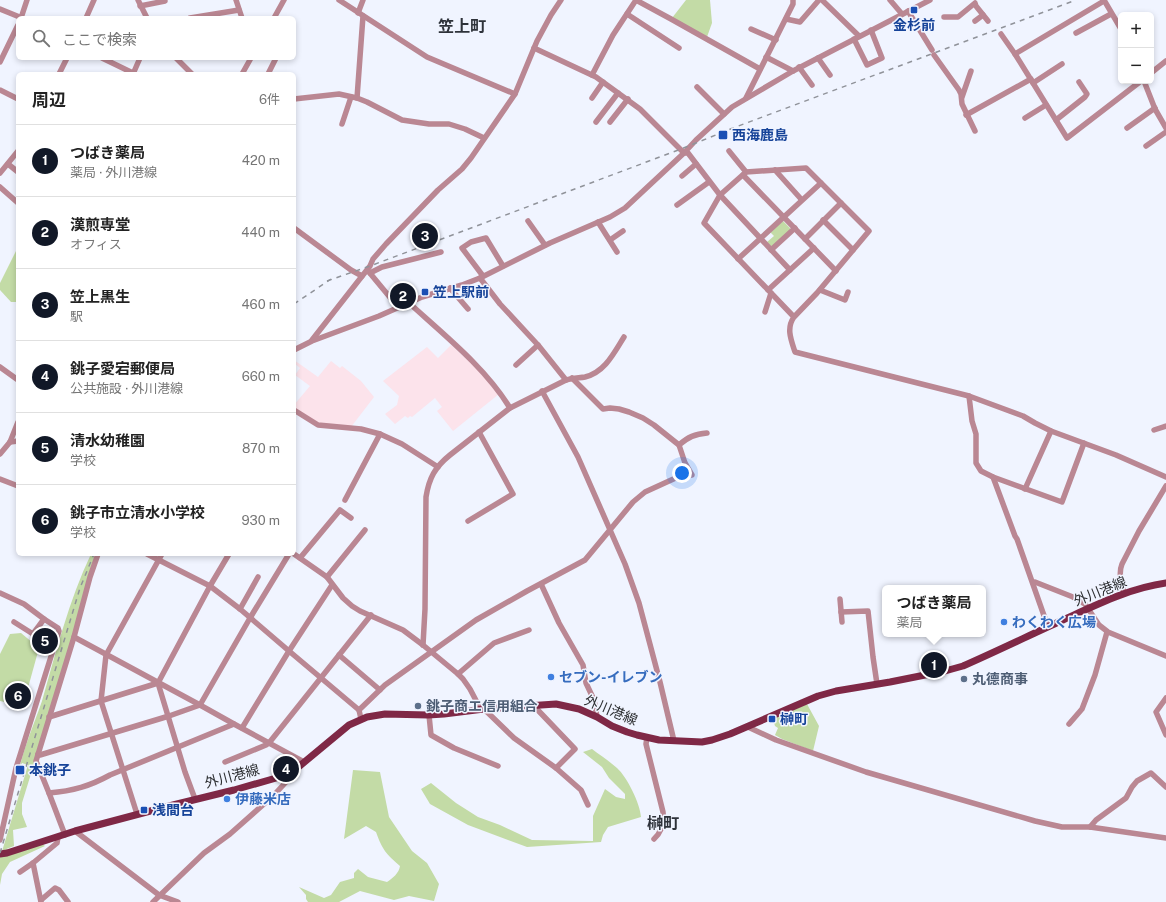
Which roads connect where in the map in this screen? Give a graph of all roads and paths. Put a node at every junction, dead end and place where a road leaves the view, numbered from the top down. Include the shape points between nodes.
1 (27, 0) edge
2 (94, 0) edge
3 (236, 0) edge
4 (284, 0) edge
5 (339, 0) edge
6 (363, 0) edge
7 (561, 0) edge
8 (636, 0) edge
9 (793, 0) edge
10 (819, 0) edge
11 (822, 0) edge
12 (890, 0) edge
13 (930, 0) edge
14 (165, 1) edge
15 (976, 1) edge
16 (1104, 1) edge
17 (139, 3) edge
18 (0, 9) edge
19 (239, 10) junction
20 (908, 11) junction
21 (627, 14) junction
22 (902, 14) junction
23 (1111, 14) junction
24 (361, 15) junction
25 (982, 15) junction
26 (17, 16) edge
27 (23, 16) edge
28 (87, 16) edge
29 (146, 16) edge
30 (202, 16) edge
31 (241, 16) edge
32 (275, 16) edge
33 (944, 17) dead end
34 (786, 18) junction
35 (974, 21) dead end
36 (988, 21) dead end
37 (1118, 24) edge
38 (16, 29) edge
39 (751, 29) dead end
40 (871, 30) junction
41 (1076, 33) dead end
42 (1001, 34) dead end
43 (856, 37) junction
44 (776, 40) junction
45 (534, 48) junction
46 (680, 48) dead end
47 (1015, 54) junction
48 (766, 58) junction
49 (818, 58) junction
50 (66, 60) edge
51 (106, 60) edge
52 (139, 60) edge
53 (178, 60) edge
54 (250, 60) edge
55 (275, 60) edge
56 (1166, 61) edge
57 (0, 62) edge
58 (1062, 64) dead end
59 (799, 68) junction
60 (760, 69) junction
61 (793, 71) junction
62 (971, 71) dead end
63 (1154, 71) edge
64 (60, 72) edge
65 (130, 72) edge
66 (135, 72) edge
67 (190, 72) edge
68 (243, 72) edge
69 (269, 72) edge
70 (830, 74) dead end
71 (592, 75) junction
72 (1032, 81) junction
73 (603, 82) junction
74 (1079, 82) dead end
75 (1138, 84) edge
76 (1143, 84) edge
77 (812, 85) dead end
78 (697, 86) dead end
79 (0, 90) edge
80 (618, 93) junction
81 (515, 94) junction
82 (16, 98) edge
83 (354, 98) junction
84 (592, 98) dead end
85 (746, 98) junction
86 (296, 99) edge
87 (628, 99) junction
88 (961, 99) junction
89 (1046, 105) junction
90 (1155, 108) junction
91 (724, 114) junction
92 (966, 115) junction
93 (1025, 118) dead end
94 (1056, 120) junction
95 (596, 122) dead end
96 (610, 122) dead end
97 (342, 124) dead end
98 (1127, 128) dead end
99 (1166, 128) edge
100 (975, 131) dead end
101 (1166, 132) edge
102 (484, 138) junction
103 (1146, 146) dead end
104 (729, 150) dead end
105 (684, 152) junction
106 (16, 154) edge
107 (8, 164) junction
108 (696, 164) junction
109 (16, 170) edge
110 (775, 170) junction
111 (0, 173) edge
112 (744, 173) junction
113 (682, 176) dead end
114 (709, 182) junction
115 (821, 183) junction
116 (0, 187) edge
117 (720, 195) junction
118 (802, 199) junction
119 (16, 201) edge
120 (841, 203) junction
121 (677, 205) dead end
122 (783, 217) junction
123 (824, 220) junction
124 (528, 221) dead end
125 (598, 222) junction
126 (794, 228) junction
127 (296, 231) edge
128 (623, 231) dead end
129 (760, 238) junction
130 (805, 239) junction
131 (610, 240) junction
132 (545, 245) junction
133 (814, 248) junction
134 (771, 250) junction
135 (853, 250) junction
136 (440, 252) dead end
137 (617, 252) dead end
138 (738, 259) junction
139 (503, 266) junction
140 (790, 270) junction
141 (836, 271) junction
142 (369, 272) junction
143 (362, 276) junction
144 (482, 277) junction
145 (450, 288) junction
146 (820, 290) junction
147 (770, 292) junction
148 (848, 292) dead end
149 (408, 302) junction
150 (398, 307) junction
151 (468, 309) dead end
152 (765, 312) dead end
153 (794, 317) junction
154 (624, 337) dead end
155 (312, 341) junction
156 (538, 346) junction
157 (296, 349) edge
158 (516, 365) dead end
159 (0, 367) edge
160 (16, 379) edge
161 (569, 379) junction
162 (542, 392) junction
163 (969, 396) junction
164 (510, 408) junction
165 (296, 411) edge
166 (1166, 426) edge
167 (16, 427) edge
168 (1154, 430) dead end
169 (1051, 431) junction
170 (479, 432) junction
171 (707, 433) dead end
172 (380, 434) junction
173 (16, 441) edge
174 (10, 442) junction
175 (1084, 443) junction
176 (680, 445) junction
177 (0, 454) edge
178 (438, 467) junction
179 (993, 477) junction
180 (1166, 477) edge
181 (0, 479) edge
182 (16, 485) edge
183 (1166, 486) edge
184 (1025, 489) junction
185 (345, 500) dead end
186 (351, 518) dead end
187 (468, 521) dead end
188 (365, 530) dead end
189 (610, 531) junction
190 (296, 555) edge
191 (97, 556) edge
192 (151, 556) edge
193 (161, 556) edge
194 (228, 556) edge
195 (287, 556) edge
196 (300, 558) junction
197 (159, 560) junction
198 (258, 577) dead end
199 (327, 577) junction
200 (1033, 583) junction
201 (1166, 583) edge
202 (541, 584) junction
203 (332, 585) junction
204 (210, 586) junction
205 (0, 593) edge
206 (1124, 594) junction
207 (840, 599) dead end
208 (1088, 608) junction
209 (240, 609) junction
210 (841, 612) junction
211 (371, 615) junction
212 (250, 618) junction
213 (44, 620) junction
214 (14, 622) dead end
215 (842, 622) dead end
216 (1048, 627) junction
217 (529, 630) dead end
218 (1107, 632) junction
219 (74, 637) junction
220 (423, 645) junction
221 (288, 652) junction
222 (431, 652) junction
223 (106, 655) junction
224 (339, 655) junction
225 (1166, 656) edge
226 (458, 674) junction
227 (321, 678) junction
228 (158, 683) junction
229 (877, 684) junction
230 (380, 690) junction
231 (1166, 698) edge
232 (101, 701) junction
233 (200, 705) junction
234 (532, 705) junction
235 (483, 709) junction
236 (359, 710) junction
237 (429, 715) junction
238 (169, 716) junction
239 (49, 717) junction
240 (597, 717) junction
241 (361, 719) junction
242 (234, 724) junction
243 (1069, 724) dead end
244 (748, 727) junction
245 (242, 728) junction
246 (112, 733) junction
247 (1166, 735) edge
248 (647, 737) junction
249 (674, 741) junction
250 (269, 743) junction
251 (178, 748) junction
252 (38, 754) junction
253 (225, 762) dead end
254 (304, 762) junction
255 (498, 766) dead end
256 (556, 768) junction
257 (124, 770) junction
258 (290, 774) junction
259 (1166, 787) edge
260 (50, 793) junction
261 (195, 800) junction
262 (588, 805) dead end
263 (138, 814) junction
264 (1090, 827) junction
265 (75, 831) junction
266 (61, 836) junction
267 (654, 838) dead end
268 (1166, 838) edge
269 (0, 840) edge
270 (0, 854) edge
271 (33, 862) junction
272 (20, 872) dead end
273 (160, 895) junction
274 (41, 901) edge
275 (68, 902) edge
276 (153, 902) edge
277 (178, 902) edge

1 - 27 street
2 - 28 street
3 - 19 street
4 - 32 street
5 - 24 street
6 - 24 street
7 - 45 street
8 - 21 street
8 - 60 street
9 - 34 street
10 - 34 street via 800,22
11 - 43 street
12 - 22 street
13 - 20 street
14 - 17 street
15 - 25 street
15 - 33 street via 958,17
16 - 23 street
16 - 47 street
17 - 29 street
18 - 26 street
19 - 30 street
19 - 31 street
20 - 22 street
20 - 88 street via 959,90
21 - 46 street
21 - 71 street
22 - 40 street
23 - 37 street
23 - 41 street
24 - 81 street via 427,57
24 - 83 street
25 - 35 street
25 - 36 street
34 - 44 street
38 - 57 street
39 - 44 street
40 - 43 street
40 - 43 street via 882,58 867,65
42 - 47 street
43 - 49 street
44 - 48 street
45 - 71 street
45 - 81 street
47 - 72 street
48 - 60 street
48 - 61 street
49 - 59 street
49 - 70 street
50 - 64 street
51 - 65 street
52 - 66 street
53 - 67 street
54 - 68 street
55 - 69 street
56 - 63 street
58 - 72 street
59 - 61 street
59 - 77 street
60 - 85 street
61 - 85 street
62 - 88 street
71 - 73 street
72 - 89 street
72 - 92 street
73 - 80 street
73 - 84 street
74 - 94 street via 1087,94 1086,97
75 - 94 street via 1067,138
76 - 90 street
78 - 91 street
79 - 82 street
80 - 87 street
80 - 95 street
81 - 102 street
83 - 86 street via 339,94
83 - 97 street
83 - 102 street via 402,120 448,124
85 - 91 street
87 - 96 street
87 - 105 street
88 - 92 street
89 - 93 street
89 - 94 street
90 - 98 street
90 - 99 street
91 - 105 street
92 - 100 street
101 - 103 street
102 - 142 street via 462,170 438,190 373,259
104 - 112 street
105 - 108 street via 688,153
105 - 125 street via 625,208
106 - 107 street
107 - 109 street
107 - 111 street
108 - 113 street
108 - 114 street
110 - 112 street
110 - 115 street via 806,168
110 - 118 street
112 - 117 street
112 - 122 street
114 - 117 street
114 - 121 street
115 - 118 street
115 - 120 street
116 - 119 street
117 - 129 street
117 - 138 street via 704,223
118 - 122 street
120 - 123 street
120 - 135 street via 869,231
122 - 126 street
122 - 129 street
123 - 130 street
123 - 135 street
124 - 132 street
125 - 131 street
125 - 132 street
126 - 130 street
126 - 134 street
127 - 143 street
128 - 131 street
129 - 134 street
129 - 138 street
130 - 133 street
131 - 137 street
132 - 139 street
133 - 140 street
133 - 141 street
134 - 140 street
135 - 141 street
136 - 142 street
138 - 147 street
139 - 144 street
139 - 144 street via 486,238 471,242 462,248
140 - 147 street
141 - 146 street
142 - 143 street
142 - 150 street
143 - 155 street
144 - 145 street
144 - 156 street via 500,304
145 - 149 street
145 - 151 street
146 - 148 street via 845,300
146 - 153 street
147 - 152 street
147 - 153 street
149 - 150 street
149 - 164 street via 474,363 500,392
150 - 155 street
153 - 163 street via 790,334 795,352
154 - 161 street via 611,359 598,372
155 - 157 street
156 - 158 street
156 - 161 street
159 - 160 street
161 - 162 street
161 - 176 street via 603,409 618,409 643,418
162 - 164 street
162 - 189 street via 578,457
163 - 169 street via 1023,416
163 - 179 street via 976,434 976,463 981,470
164 - 170 street
165 - 172 street via 318,425 361,429
166 - 168 street
167 - 174 street
169 - 175 street
169 - 184 street
170 - 178 street
170 - 187 street via 513,494
171 - 176 street via 693,435
172 - 178 street via 402,444
172 - 185 street
173 - 174 street
174 - 177 street
175 - 180 street
175 - 184 street via 1062,502
176 - 189 street via 685,463 692,475 680,476 645,492 633,502
178 - 220 street via 430,480 426,497
179 - 184 street
179 - 200 street
181 - 182 street
183 - 206 street via 1120,569
186 - 196 street via 340,510
188 - 199 street
189 - 202 street via 585,560
189 - 249 street via 639,603
190 - 196 street
191 - 219 street
192 - 197 street
193 - 197 street
194 - 204 street
195 - 212 street
196 - 199 street
197 - 204 street
197 - 223 street
198 - 209 street
199 - 203 street
200 - 208 street via 1073,597 1086,604
200 - 216 street
201 - 206 main road, 外川港線 via 1150,585
202 - 222 street via 476,620
202 - 240 street via 583,665
203 - 211 street via 352,606
203 - 221 street
204 - 209 street
204 - 228 street
205 - 213 street via 24,604
206 - 208 main road, 外川港線
207 - 210 street
208 - 216 main road, 外川港線
208 - 218 street
209 - 212 street
210 - 215 street
210 - 229 street via 868,611
211 - 220 street via 403,630
211 - 224 street
212 - 221 street
212 - 233 street
213 - 214 street via 33,634
213 - 269 street via 60,632 16,768
216 - 229 main road, 外川港線 via 964,666
217 - 226 street via 494,643
218 - 225 street
218 - 243 street via 1082,709
219 - 223 street
219 - 239 street
220 - 222 street
221 - 227 street
221 - 245 street
222 - 226 street
222 - 230 street
223 - 228 street
223 - 232 street
224 - 227 street
224 - 230 street
226 - 235 street
227 - 236 street
227 - 250 street
228 - 232 street
228 - 233 street
228 - 238 street
229 - 244 main road, 外川港線 via 836,690
230 - 236 street
231 - 247 street via 1156,712
232 - 239 street
232 - 246 street
233 - 238 street
233 - 242 street
234 - 235 main road, 外川港線
234 - 240 main road, 外川港線 via 556,704
234 - 256 street via 575,748
235 - 237 main road, 外川港線
235 - 256 street via 514,738
236 - 241 street
237 - 241 main road, 外川港線 via 385,714
237 - 255 street via 431,735 454,748
238 - 246 street
238 - 251 street
239 - 252 street
240 - 248 main road, 外川港線 via 627,732
241 - 254 main road, 外川港線 via 343,729
242 - 245 street
242 - 251 street
244 - 249 main road, 外川港線 via 702,742
244 - 264 street via 776,740 880,776 1062,827
245 - 250 street
246 - 252 street
246 - 257 street
248 - 249 main road, 外川港線
248 - 267 street via 646,744 664,819 658,836
250 - 253 street
250 - 254 street
251 - 257 street
251 - 261 street
252 - 260 street via 36,761
254 - 258 main road, 外川港線
256 - 262 street via 581,790
257 - 260 street via 80,788
257 - 263 street
258 - 261 main road, 外川港線
258 - 273 street via 274,795 204,853
259 - 264 street via 1151,773 1137,781 1126,798
260 - 266 street
261 - 263 main road, 外川港線
263 - 265 main road, 外川港線
264 - 268 street
265 - 266 main road, 外川港線
265 - 273 street
266 - 270 main road, 外川港線
266 - 271 street via 57,843
271 - 272 street
271 - 274 street
273 - 276 street
273 - 277 street
274 - 275 street via 55,888

